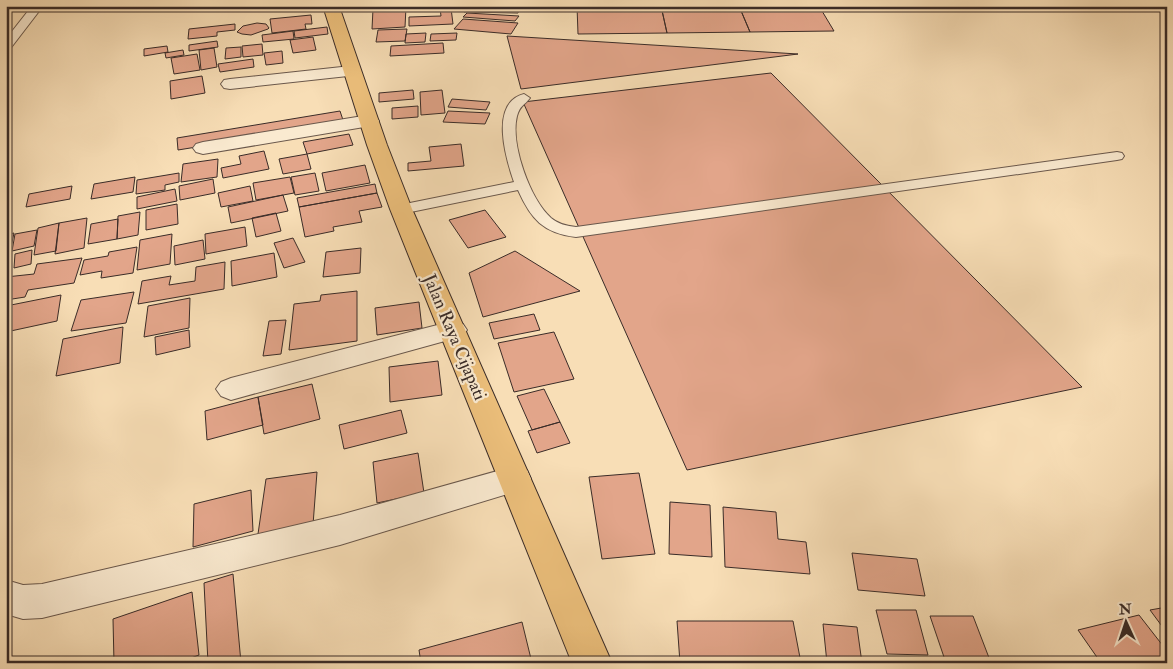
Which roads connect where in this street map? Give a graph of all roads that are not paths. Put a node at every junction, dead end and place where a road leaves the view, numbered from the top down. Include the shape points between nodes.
1 (38, 6) edge
2 (331, 6) edge
3 (6, 47) edge
4 (351, 71) junction
5 (230, 84) dead end
6 (524, 98) dead end
7 (369, 121) junction
8 (203, 148) dead end
9 (1117, 156) dead end
10 (522, 185) junction
11 (401, 209) junction
12 (453, 330) junction
13 (231, 389) dead end
14 (515, 479) junction
15 (6, 597) edge
16 (592, 663) edge

1 - 3 lane
2 - 4 main road, Jalan Raya Cijapati
4 - 5 street
4 - 7 main road, Jalan Raya Cijapati
6 - 10 lane via 515,104 510,118 509,144
7 - 8 street
7 - 11 main road, Jalan Raya Cijapati
9 - 10 lane via 576,232 561,230 545,221
10 - 11 lane
11 - 12 main road, Jalan Raya Cijapati
12 - 13 street
12 - 14 main road, Jalan Raya Cijapati
14 - 15 street via 340,530 42,601 23,602
14 - 16 main road, Jalan Raya Cijapati

